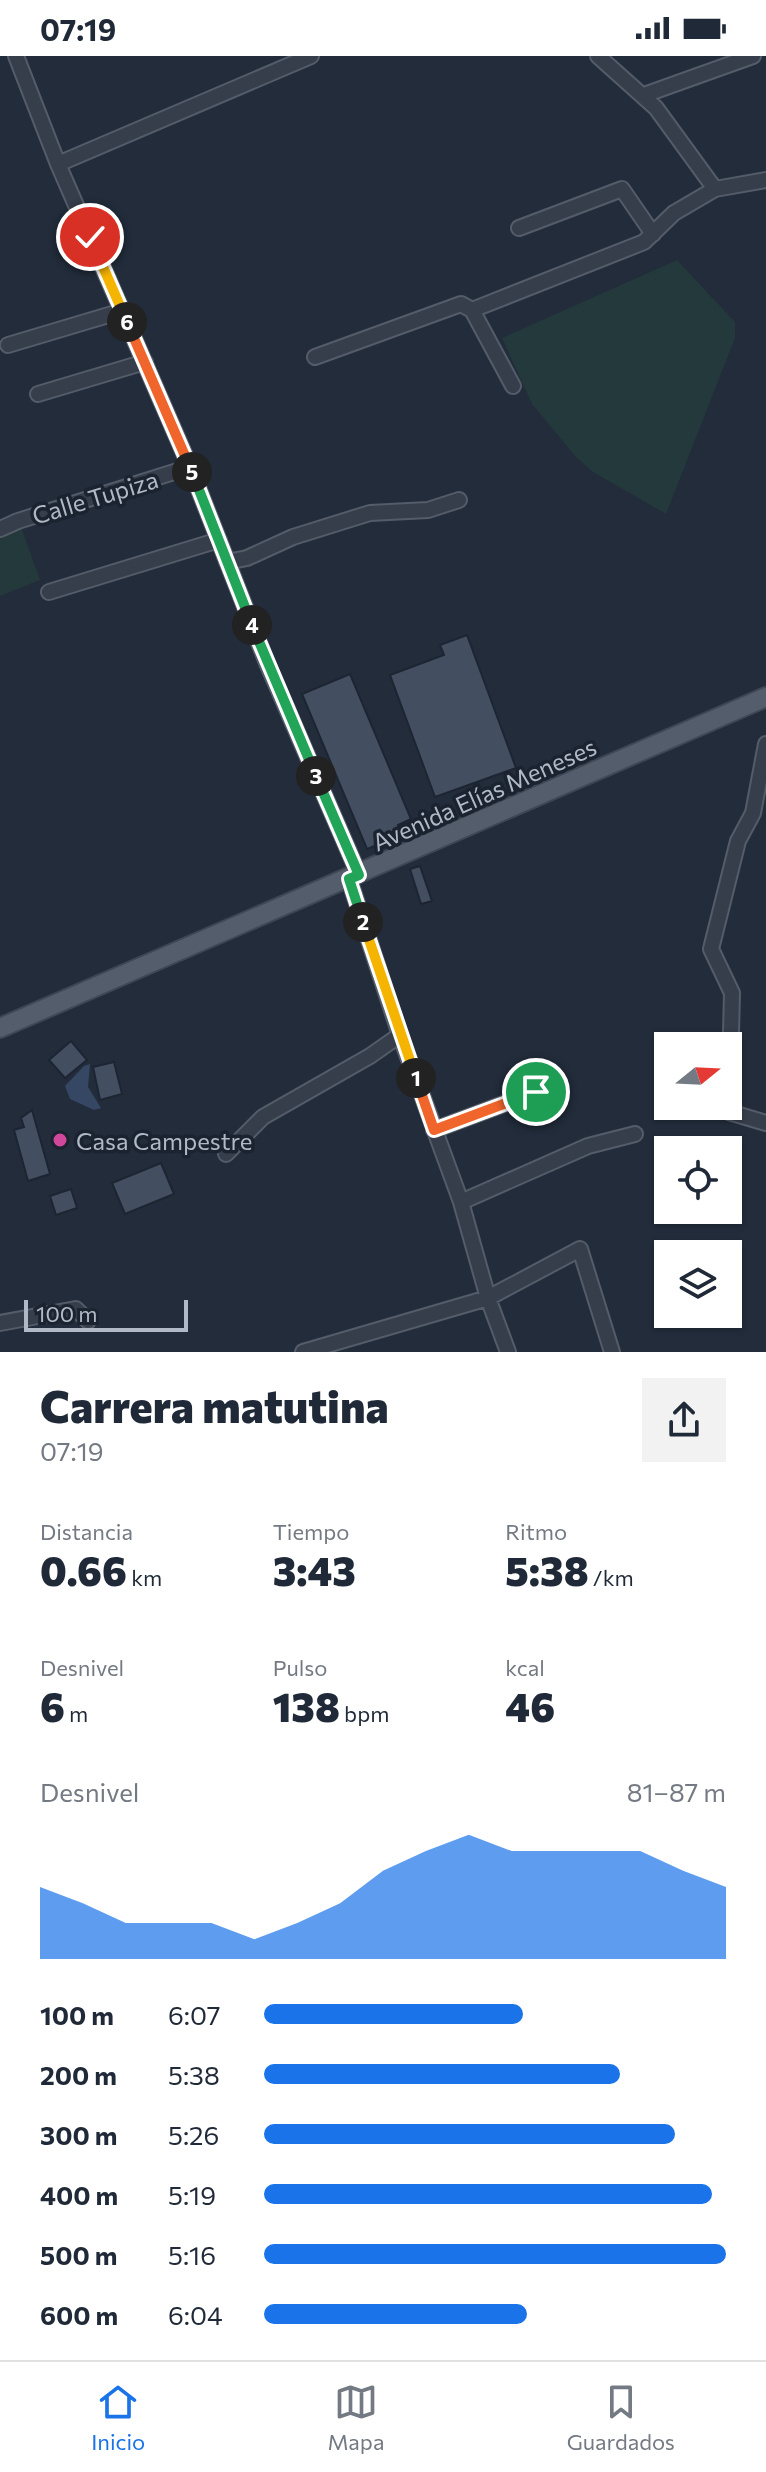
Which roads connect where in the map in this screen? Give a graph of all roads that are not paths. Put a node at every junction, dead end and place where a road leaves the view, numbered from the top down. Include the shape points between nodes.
1 (16, 56) edge
2 (311, 56) edge
3 (598, 56) edge
4 (753, 56) edge
5 (644, 95) junction
6 (58, 164) junction
7 (766, 180) edge
8 (715, 189) junction
9 (519, 228) dead end
10 (653, 234) junction
11 (472, 310) junction
12 (122, 311) junction
13 (8, 345) dead end
14 (315, 357) dead end
15 (145, 362) junction
16 (513, 386) dead end
17 (38, 394) dead end
18 (190, 467) junction
19 (459, 500) dead end
20 (0, 529) edge
21 (219, 540) junction
22 (227, 562) junction
23 (49, 592) dead end
24 (766, 697) edge
25 (766, 744) edge
26 (354, 877) junction
27 (0, 1028) edge
28 (400, 1035) junction
29 (536, 1092) dead end
30 (766, 1123) edge
31 (434, 1130) junction
32 (635, 1134) dead end
33 (226, 1154) dead end
34 (461, 1202) junction
35 (488, 1298) junction
36 (88, 1321) dead end
37 (0, 1323) edge
38 (303, 1352) edge
39 (508, 1352) edge
40 (612, 1352) edge

1 - 6 street
2 - 6 street
3 - 5 street
4 - 5 street
5 - 8 street
6 - 12 street
7 - 8 street
8 - 10 street via 674,213
9 - 10 street via 622,189
10 - 11 street
11 - 14 street via 461,304
11 - 16 street
12 - 13 street
12 - 15 street
15 - 17 street
15 - 18 street
18 - 20 street, Calle Tupiza
18 - 21 street
19 - 22 street via 428,510 370,513
21 - 22 street
21 - 23 street
22 - 26 street
24 - 26 main road, Avenida Elías Meneses
25 - 30 street via 753,813 738,841 711,949 732,993 729,1112
26 - 27 main road, Avenida Elías Meneses
26 - 28 street
28 - 31 street
28 - 33 street via 263,1117
29 - 31 street
31 - 34 street
32 - 34 street via 588,1146
34 - 35 street
35 - 38 street
35 - 39 street
35 - 40 street via 580,1249
36 - 37 street via 76,1309

